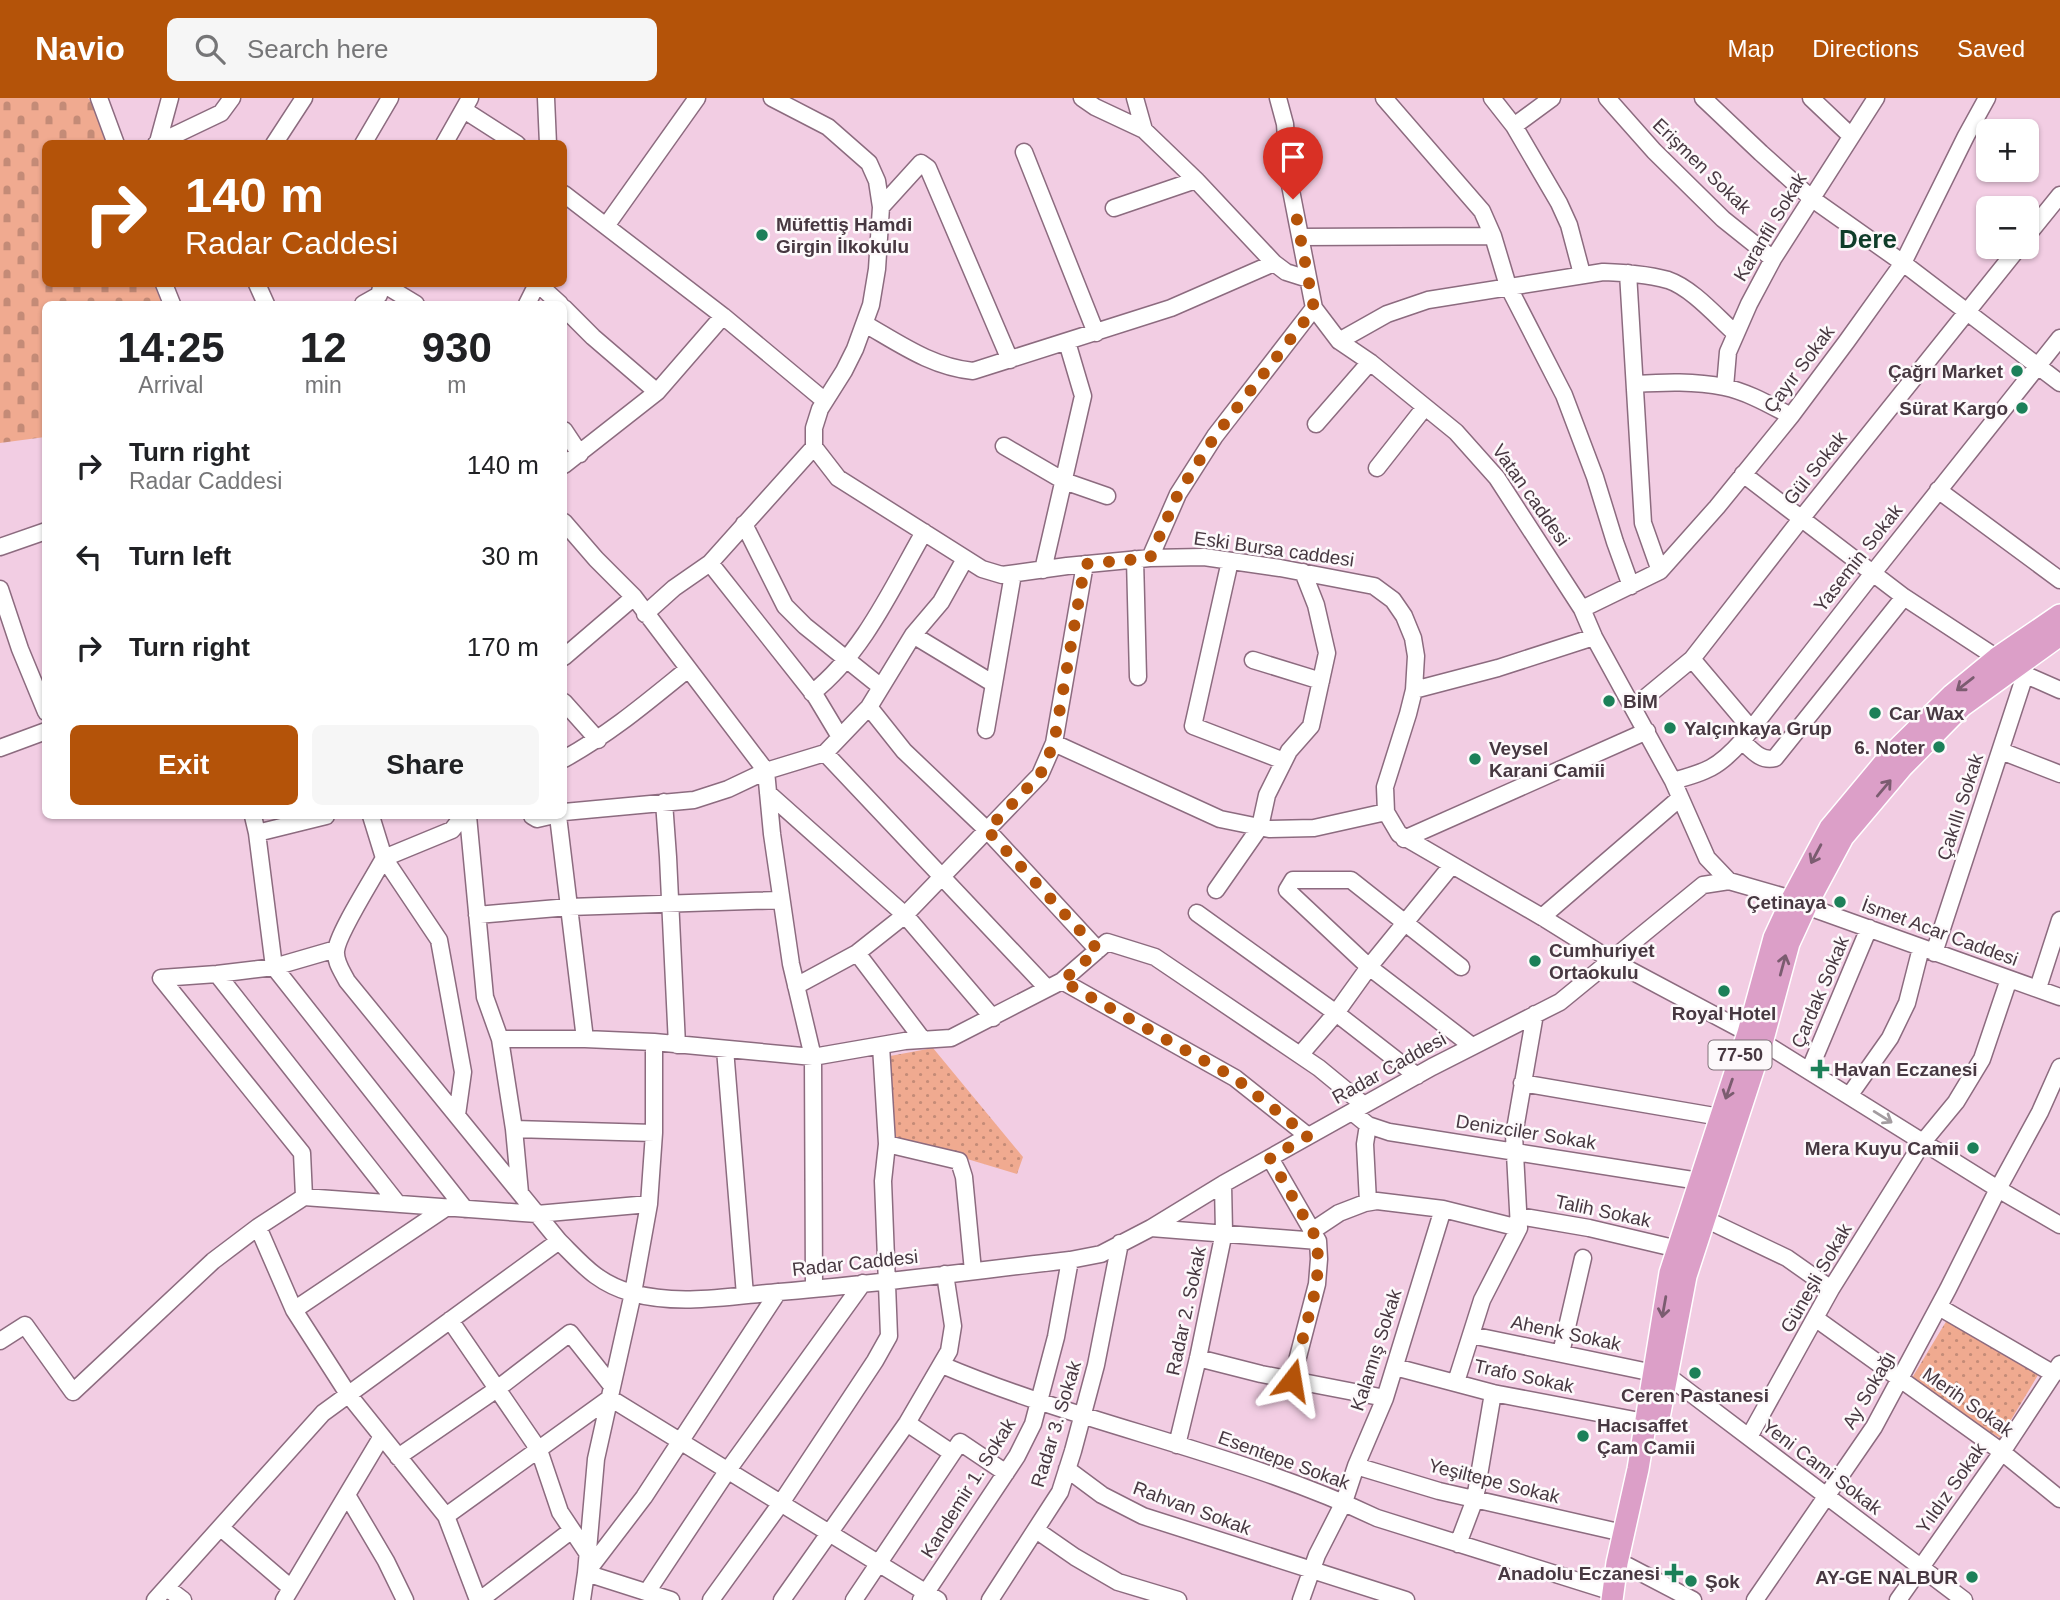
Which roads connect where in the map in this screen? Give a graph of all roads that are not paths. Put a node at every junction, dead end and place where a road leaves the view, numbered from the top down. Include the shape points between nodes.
1 (99, 98) edge
2 (170, 98) edge
3 (232, 98) edge
4 (304, 98) edge
5 (390, 98) edge
6 (546, 98) edge
7 (697, 98) edge
8 (772, 98) edge
9 (1082, 98) edge
10 (1135, 98) edge
11 (1278, 98) edge
12 (1384, 98) edge
13 (1492, 98) edge
14 (1552, 98) edge
15 (1608, 98) edge
16 (1703, 98) edge
17 (1811, 98) edge
18 (1876, 98) edge
19 (1987, 98) edge
20 (467, 104) edge
21 (1514, 126) junction
22 (1144, 130) junction
23 (1851, 136) junction
24 (115, 140) edge
25 (158, 140) edge
26 (163, 140) edge
27 (277, 140) edge
28 (365, 140) edge
29 (446, 140) edge
30 (512, 140) edge
31 (548, 140) edge
32 (1024, 152) dead end
33 (1196, 180) junction
34 (2060, 195) edge
35 (567, 196) edge
36 (1811, 198) junction
37 (881, 207) junction
38 (1114, 208) dead end
39 (2039, 221) edge
40 (606, 226) junction
41 (1493, 236) junction
42 (1300, 237) junction
43 (1773, 259) junction
44 (2010, 259) edge
45 (1273, 263) junction
46 (1903, 263) junction
47 (1628, 273) junction
48 (1582, 274) junction
49 (1308, 279) junction
50 (1508, 286) junction
51 (382, 287) edge
52 (388, 287) edge
53 (541, 287) edge
54 (368, 301) edge
55 (411, 301) edge
56 (557, 301) edge
57 (1314, 309) junction
58 (567, 311) edge
59 (1968, 312) junction
60 (723, 316) junction
61 (865, 324) junction
62 (1096, 333) junction
63 (1736, 334) junction
64 (2060, 338) edge
65 (1339, 341) junction
66 (1067, 342) junction
67 (1010, 360) junction
68 (1370, 362) junction
69 (2038, 366) junction
70 (2060, 383) edge
71 (1635, 384) junction
72 (1725, 387) junction
73 (657, 392) junction
74 (825, 401) junction
75 (1425, 407) junction
76 (1791, 416) junction
77 (1316, 424) dead end
78 (567, 434) edge
79 (1004, 446) dead end
80 (814, 447) junction
81 (580, 454) junction
82 (567, 464) edge
83 (1377, 468) dead end
84 (1743, 474) junction
85 (1063, 481) junction
86 (1938, 491) junction
87 (1107, 496) dead end
88 (1801, 519) junction
89 (744, 524) junction
90 (567, 525) edge
91 (42, 532) edge
92 (924, 532) junction
93 (0, 547) edge
94 (1142, 558) junction
95 (965, 559) junction
96 (1230, 561) junction
97 (710, 563) junction
98 (1085, 564) junction
99 (1043, 570) junction
100 (1660, 571) junction
101 (1303, 572) junction
102 (1873, 573) junction
103 (1013, 574) junction
104 (2060, 580) edge
105 (1631, 586) junction
106 (0, 589) edge
107 (634, 597) junction
108 (1904, 597) junction
109 (1582, 609) junction
110 (645, 614) junction
111 (2060, 615) edge
112 (912, 635) junction
113 (2060, 635) edge
114 (1594, 637) junction
115 (567, 654) edge
116 (846, 659) junction
117 (1692, 659) junction
118 (1253, 660) dead end
119 (2011, 668) junction
120 (688, 669) junction
121 (1138, 677) dead end
122 (1321, 681) junction
123 (994, 684) junction
124 (881, 687) junction
125 (1414, 690) junction
126 (2060, 690) edge
127 (812, 693) junction
128 (42, 702) edge
129 (567, 705) edge
130 (869, 707) junction
131 (1634, 707) junction
132 (986, 730) dead end
133 (1647, 731) junction
134 (42, 732) edge
135 (1747, 736) junction
136 (840, 737) junction
137 (598, 740) junction
138 (1054, 743) junction
139 (0, 748) edge
140 (2001, 751) junction
141 (825, 753) junction
142 (567, 761) edge
143 (1284, 761) junction
144 (766, 771) junction
145 (2060, 774) edge
146 (1673, 780) junction
147 (768, 793) junction
148 (1681, 798) junction
149 (664, 802) junction
150 (567, 812) edge
151 (1386, 812) junction
152 (254, 819) edge
153 (313, 819) edge
154 (372, 819) edge
155 (463, 819) edge
156 (466, 819) edge
157 (558, 819) edge
158 (1260, 827) junction
159 (987, 830) junction
160 (257, 832) junction
161 (1404, 839) junction
162 (384, 858) junction
163 (1707, 858) junction
164 (1452, 865) junction
165 (942, 876) junction
166 (1729, 881) junction
167 (1703, 885) junction
168 (1216, 890) dead end
169 (781, 900) junction
170 (1799, 902) junction
171 (670, 903) junction
172 (569, 907) junction
173 (1196, 913) dead end
174 (477, 915) junction
175 (905, 915) junction
176 (1542, 917) junction
177 (2060, 920) edge
178 (1405, 922) junction
179 (1869, 929) junction
180 (336, 949) junction
181 (1098, 950) junction
182 (1928, 950) junction
183 (857, 953) junction
184 (1611, 960) junction
185 (274, 967) junction
186 (1369, 967) junction
187 (1461, 967) dead end
188 (217, 974) junction
189 (2009, 979) junction
190 (1054, 984) junction
191 (796, 986) junction
192 (2038, 988) junction
193 (2060, 997) edge
194 (1336, 1013) junction
195 (1535, 1014) junction
196 (993, 1018) junction
197 (1755, 1038) junction
198 (500, 1039) junction
199 (585, 1039) junction
200 (923, 1040) junction
201 (654, 1042) junction
202 (677, 1045) junction
203 (881, 1046) junction
204 (1472, 1046) junction
205 (725, 1049) junction
206 (1300, 1055) junction
207 (813, 1056) junction
208 (2060, 1067) edge
209 (1809, 1071) junction
210 (1417, 1076) junction
211 (1522, 1083) junction
212 (1849, 1096) junction
213 (1358, 1108) junction
214 (457, 1115) junction
215 (1720, 1117) junction
216 (1368, 1125) junction
217 (514, 1129) junction
218 (654, 1133) junction
219 (1308, 1136) junction
220 (1923, 1142) junction
221 (887, 1144) junction
222 (1514, 1151) junction
223 (1270, 1158) junction
224 (1699, 1181) junction
225 (1223, 1184) junction
226 (1998, 1188) junction
227 (520, 1193) junction
228 (304, 1197) junction
229 (1368, 1202) junction
230 (398, 1204) junction
231 (649, 1204) junction
232 (447, 1207) junction
233 (465, 1209) junction
234 (1443, 1209) junction
235 (537, 1214) junction
236 (1703, 1218) junction
237 (1519, 1222) junction
238 (2060, 1225) edge
239 (258, 1227) junction
240 (1152, 1227) junction
241 (1224, 1233) junction
242 (1315, 1236) junction
243 (559, 1241) junction
244 (1120, 1243) junction
245 (1678, 1249) junction
246 (1583, 1258) dead end
247 (1070, 1260) junction
248 (973, 1271) junction
249 (945, 1274) junction
250 (887, 1282) junction
251 (863, 1283) junction
252 (814, 1289) junction
253 (1831, 1289) junction
254 (778, 1292) junction
255 (634, 1293) junction
256 (745, 1295) junction
257 (1939, 1307) junction
258 (294, 1310) junction
259 (1815, 1318) junction
260 (450, 1320) junction
261 (1471, 1335) junction
262 (0, 1341) edge
263 (1561, 1353) junction
264 (1198, 1358) junction
265 (942, 1365) junction
266 (1395, 1367) junction
267 (2057, 1369) edge
268 (1660, 1375) junction
269 (1292, 1380) junction
270 (1900, 1380) junction
271 (1456, 1382) junction
272 (497, 1389) junction
273 (611, 1392) junction
274 (1493, 1393) junction
275 (348, 1394) junction
276 (1385, 1398) junction
277 (1038, 1403) junction
278 (1083, 1415) junction
279 (1645, 1422) junction
280 (907, 1423) junction
281 (382, 1436) junction
282 (1749, 1437) junction
283 (681, 1441) junction
284 (1177, 1445) junction
285 (540, 1450) junction
286 (2002, 1452) junction
287 (952, 1453) junction
288 (398, 1457) junction
289 (1356, 1466) junction
290 (1067, 1469) junction
291 (728, 1470) junction
292 (1006, 1473) junction
293 (347, 1495) junction
294 (1827, 1497) junction
295 (1475, 1499) junction
296 (2060, 1499) edge
297 (1344, 1502) junction
298 (781, 1503) junction
299 (446, 1516) junction
300 (221, 1528) junction
301 (572, 1530) junction
302 (1036, 1530) junction
303 (830, 1532) junction
304 (1623, 1533) junction
305 (1458, 1544) junction
306 (588, 1554) junction
307 (878, 1563) junction
308 (1628, 1566) junction
309 (1921, 1568) junction
310 (1311, 1571) junction
311 (586, 1573) junction
312 (167, 1588) junction
313 (647, 1592) junction
314 (288, 1594) edge
315 (1616, 1597) edge
316 (928, 1598) edge
317 (155, 1600) edge
318 (183, 1600) edge
319 (405, 1600) edge
320 (479, 1600) edge
321 (582, 1600) edge
322 (671, 1600) edge
323 (711, 1600) edge
324 (782, 1600) edge
325 (854, 1600) edge
326 (990, 1600) edge
327 (1178, 1600) edge
328 (1301, 1600) edge
329 (1406, 1600) edge
330 (1693, 1600) edge
331 (1755, 1600) edge
332 (1898, 1600) edge
333 (1964, 1600) edge

1 - 24 street
2 - 25 street
3 - 26 street via 221,113
4 - 27 street
5 - 28 street
6 - 31 street
7 - 40 street
8 - 37 street via 828,127 869,163
9 - 22 street
10 - 22 street
11 - 42 street, Vatan caddesi
12 - 41 street via 1482,211
13 - 21 street
14 - 21 street
15 - 43 street, Erişmen Sokak via 1713,210
16 - 36 street
17 - 23 street
18 - 23 street, Karanfil Sokak
19 - 46 street, Çayır Sokak
20 - 29 street
20 - 30 street
21 - 48 street via 1559,203
22 - 33 street
23 - 36 street, Karanfil Sokak
32 - 62 street
33 - 38 street
33 - 45 street
34 - 39 street
35 - 40 street
36 - 43 street, Karanfil Sokak
36 - 46 street
37 - 61 street via 877,269
37 - 67 street via 921,163 928,168
40 - 60 street
41 - 42 street
41 - 50 street
42 - 49 street, Vatan caddesi
43 - 63 street, Karanfil Sokak
44 - 59 street, Gül Sokak
45 - 49 street
45 - 62 street via 1171,308
46 - 59 street
46 - 76 street, Çayır Sokak
47 - 48 street
47 - 63 street via 1670,281
47 - 71 street
48 - 50 street
49 - 57 street, Vatan caddesi
50 - 65 street via 1428,300 1387,314
50 - 105 street via 1564,395
51 - 54 street
52 - 55 street
53 - 56 street
57 - 65 street, Vatan caddesi
57 - 94 street via 1215,436
58 - 73 street
59 - 69 street
59 - 88 street, Gül Sokak
60 - 73 street
60 - 74 street
61 - 67 street via 952,369 973,371
61 - 74 street
62 - 66 street
63 - 72 street, Karanfil Sokak via 1728,352
64 - 69 street, Yasemin Sokak
65 - 68 street, Vatan caddesi
66 - 67 street
66 - 85 street via 1083,396
68 - 75 street, Vatan caddesi
68 - 77 street
69 - 70 street
69 - 86 street, Yasemin Sokak
71 - 72 street via 1672,381
71 - 100 street via 1643,523
72 - 76 street
73 - 81 street
74 - 80 street via 814,428
75 - 83 street
75 - 109 street, Vatan caddesi via 1456,432 1497,478
76 - 84 street, Çayır Sokak
78 - 81 street
79 - 85 street
80 - 89 street
80 - 92 street, Eski Bursa caddesi via 838,478
81 - 82 street
84 - 88 street
84 - 100 street, Çayır Sokak
85 - 87 street
85 - 99 street
86 - 102 street, Yasemin Sokak
86 - 104 street
88 - 102 street
88 - 117 street, Gül Sokak
89 - 97 street
89 - 116 street via 785,606
90 - 107 street
91 - 93 street
92 - 95 street, Eski Bursa caddesi
92 - 116 street
94 - 96 street, Eski Bursa caddesi
94 - 98 street, Eski Bursa caddesi
94 - 121 street
95 - 103 street, Eski Bursa caddesi via 982,569
95 - 112 street via 941,602
96 - 101 street, Eski Bursa caddesi
96 - 143 street via 1193,726
97 - 110 street
97 - 127 street
98 - 99 street, Eski Bursa caddesi
98 - 138 street
99 - 103 street, Eski Bursa caddesi
100 - 105 street, Çayır Sokak
101 - 122 street via 1327,653
101 - 125 street, Eski Bursa caddesi via 1374,586 1393,600 1413,638
102 - 108 street
102 - 135 street, Yasemin Sokak
103 - 123 street
105 - 109 street, Çayır Sokak
106 - 128 street
107 - 110 street
107 - 115 street
108 - 119 street
108 - 135 street via 1775,758 1760,757
109 - 114 street, Vatan caddesi
110 - 120 street
111 - 119 main road, 77-50
112 - 123 street
112 - 124 street
113 - 119 main road, 77-50
114 - 125 street
114 - 131 street, Vatan caddesi
116 - 124 street
116 - 127 street
117 - 131 street, Gül Sokak
117 - 135 street
118 - 122 street
119 - 126 street
119 - 140 street, Çakıllı Sokak
119 - 170 main road, 77-50 via 1952,695 1890,756 1830,828
120 - 137 street
120 - 144 street
122 - 143 street via 1311,726
123 - 132 street
124 - 130 street
125 - 151 street, Eski Bursa caddesi via 1385,787
127 - 136 street
129 - 137 street
130 - 136 street
130 - 159 street via 904,751
131 - 133 street, Vatan caddesi
133 - 146 street, Vatan caddesi
133 - 161 street
134 - 139 street
135 - 146 street, Yasemin Sokak via 1720,764
136 - 141 street
137 - 142 street
138 - 158 street via 1220,819
138 - 159 street via 1040,775
140 - 145 street
140 - 182 street, Çakıllı Sokak
141 - 144 street
141 - 165 street
143 - 158 street via 1267,794
144 - 147 street
144 - 149 street via 694,800
146 - 148 street, Vatan caddesi
147 - 169 street
147 - 175 street
148 - 163 street, Vatan caddesi
148 - 176 street
149 - 150 street
149 - 171 street
151 - 158 street via 1314,828
151 - 161 street
152 - 160 street
153 - 160 street
154 - 162 street
155 - 162 street via 452,830
156 - 174 street
157 - 172 street
158 - 168 street
159 - 165 street
159 - 181 street
160 - 185 street
161 - 164 street
162 - 180 street
162 - 214 street via 439,940 463,1072
163 - 166 street, Vatan caddesi
163 - 167 street
164 - 176 street
164 - 178 street
165 - 175 street
165 - 190 street
166 - 167 street
166 - 170 street
167 - 184 street, Radar Caddesi
169 - 171 street
169 - 191 street
170 - 179 street, İsmet Acar Caddesi
170 - 197 main road, 77-50 via 1774,938
171 - 172 street
171 - 202 street
172 - 174 street
172 - 199 street
173 - 194 street
174 - 198 street via 485,997
175 - 183 street
175 - 196 street
176 - 184 street
177 - 192 street
178 - 186 street
178 - 186 street via 1351,880 1293,880 1287,890
178 - 187 street
179 - 182 street, İsmet Acar Caddesi
179 - 209 street, Çardak Sokak
180 - 185 street
180 - 214 street, Radar Caddesi via 337,963 347,981
181 - 190 street
181 - 206 street, Denizciler Sokak via 1107,942 1155,957
182 - 189 street, İsmet Acar Caddesi
182 - 212 street, Çakıllı Sokak via 1895,1026
183 - 191 street
183 - 200 street
184 - 195 street, Radar Caddesi via 1560,1002
184 - 197 street
185 - 188 street
185 - 233 street
186 - 194 street
186 - 204 street
188 - 228 street via 162,978 302,1153
188 - 230 street
189 - 192 street, İsmet Acar Caddesi
189 - 220 street, Güneşli Sokak via 1982,1059 1956,1102
190 - 196 street
190 - 219 street via 1235,1078
191 - 207 street
192 - 193 street, İsmet Acar Caddesi
194 - 206 street
194 - 210 street
195 - 204 street, Radar Caddesi
195 - 211 street
196 - 200 street via 951,1038
197 - 209 street
197 -> 215 main road, 77-50
197 - 236 main road, 77-50
198 - 199 street
198 - 217 street
199 - 201 street
200 - 203 street
201 - 202 street
201 - 218 street
202 - 205 street
203 - 207 street
203 - 221 street
204 - 210 street, Radar Caddesi
205 - 207 street
205 - 256 street
206 - 213 street, Denizciler Sokak
207 - 252 street
208 - 226 street, Ay Sokağı
209 - 212 street
210 - 213 street, Radar Caddesi
211 - 215 street
211 - 222 street
212 -> 220 street
213 - 216 street, Denizciler Sokak
213 - 219 street, Radar Caddesi
214 - 227 street, Radar Caddesi
215 - 224 main road, 77-50
216 - 222 street, Denizciler Sokak
216 - 229 street
217 - 218 street
217 - 227 street
218 - 231 street
219 - 223 street, Radar Caddesi
220 - 226 street
220 - 253 street, Güneşli Sokak
221 - 248 street via 959,1161
221 - 250 street via 883,1181
222 - 224 street, Denizciler Sokak
222 - 237 street
223 - 225 street, Radar Caddesi
223 - 242 street
224 - 245 main road, 77-50
225 - 240 street, Radar Caddesi
225 - 241 street, Radar 2. Sokak
226 - 238 street
226 - 257 street, Ay Sokağı
227 - 235 street, Radar Caddesi
228 - 230 street
228 - 239 street
229 - 234 street, Talih Sokak
229 - 242 street via 1339,1213
230 - 232 street
231 - 235 street
231 - 255 street
232 - 233 street
232 - 258 street
233 - 235 street
234 - 237 street, Talih Sokak
234 - 266 street, Kalamış Sokak
235 - 243 street, Radar Caddesi
236 - 253 street via 1787,1258
236 - 268 main road, 77-50
237 - 245 street, Talih Sokak via 1590,1228
237 - 261 street via 1482,1300
239 - 258 street
239 - 262 street via 213,1261 73,1392 25,1325
240 - 241 street
240 - 244 street, Radar Caddesi
241 - 242 street
241 - 264 street, Radar 2. Sokak
242 - 269 street via 1317,1284
243 - 255 street, Radar Caddesi via 593,1275
243 - 260 street
244 - 247 street, Radar Caddesi via 1101,1254
244 - 278 street, Radar 3. Sokak
245 -> 268 main road, 77-50 via 1670,1273
246 - 263 street
247 - 248 street, Radar Caddesi
247 - 277 street, Kandemir 1. Sokak
248 - 249 street, Radar Caddesi
249 - 250 street, Radar Caddesi
249 - 265 street via 953,1326
250 - 251 street, Radar Caddesi
250 - 298 street via 889,1336
251 - 252 street, Radar Caddesi
251 - 291 street
252 - 254 street, Radar Caddesi
253 - 259 street, Güneşli Sokak
254 - 256 street, Radar Caddesi
254 - 283 street
255 - 256 street, Radar Caddesi via 665,1298
255 - 273 street
257 - 267 street
257 - 270 street, Ay Sokağı
258 - 275 street
259 - 270 street, Merih Sokak
259 - 282 street, Güneşli Sokak
260 - 272 street
260 - 275 street
261 - 263 street, Ahenk Sokak
261 - 271 street
263 - 268 street, Ahenk Sokak
264 - 269 street
264 - 284 street, Radar 2. Sokak
265 - 277 street, Esentepe Sokak
265 - 280 street
266 - 271 street, Trafo Sokak
266 - 276 street, Kalamış Sokak
267 - 286 street, Yıldız Sokak
268 - 279 main road, 77-50
268 - 282 street, Yeni Cami Sokak
268 - 308 main road, 77-50
269 - 276 street
270 - 286 street, Merih Sokak
270 - 294 street, Ay Sokağı
271 - 274 street, Trafo Sokak
272 - 273 street via 570,1333
272 - 285 street
272 - 288 street
273 - 283 street
273 - 285 street
273 - 306 street via 596,1459
274 - 279 street, Trafo Sokak
274 - 295 street
275 - 281 street
275 - 300 street via 304,1433
276 - 289 street, Kalamış Sokak
277 - 278 street, Esentepe Sokak
277 - 292 street, Kandemir 1. Sokak via 1033,1424
278 - 284 street, Esentepe Sokak
278 - 290 street, Radar 3. Sokak
279 - 304 main road, 77-50
280 - 287 street
280 - 303 street
281 - 288 street
281 - 293 street
282 - 294 street, Yeni Cami Sokak
283 - 291 street
283 - 311 street
284 - 297 street, Esentepe Sokak
285 - 299 street
285 - 301 street via 560,1512
286 - 296 street, Merih Sokak
286 - 309 street, Yıldız Sokak
287 - 292 street via 960,1442
287 - 307 street
288 - 299 street
289 - 295 street, Yeşiltepe Sokak
289 - 297 street, Kalamış Sokak
290 - 302 street, Radar 3. Sokak via 1060,1492
290 - 310 street, Rahvan Sokak via 1102,1495 1143,1516
291 - 298 street
291 - 313 street
292 - 316 street, Kandemir 1. Sokak
293 - 314 street
293 - 319 street
294 - 309 street, Yeni Cami Sokak
294 - 331 street, Ay Sokağı
295 - 304 street, Yeşiltepe Sokak
295 - 305 street
297 - 305 street, Esentepe Sokak via 1377,1518
297 - 310 street, Kalamış Sokak
298 - 303 street
298 - 323 street
299 - 320 street
300 - 312 street
300 - 314 street
301 - 306 street
301 - 320 street
302 - 326 street, Radar 3. Sokak
302 - 327 street via 1118,1582
303 - 307 street
303 - 324 street
304 - 315 main road, 77-50
305 - 315 street, Esentepe Sokak
306 - 311 street
307 - 316 street
307 - 325 street
308 - 315 main road, 77-50
308 - 330 street
309 - 332 street, Yıldız Sokak
309 - 333 street, Yeni Cami Sokak
310 - 328 street, Kalamış Sokak
310 - 329 street, Rahvan Sokak
311 - 313 street
311 - 321 street
312 - 317 street
312 - 318 street
313 - 322 street

